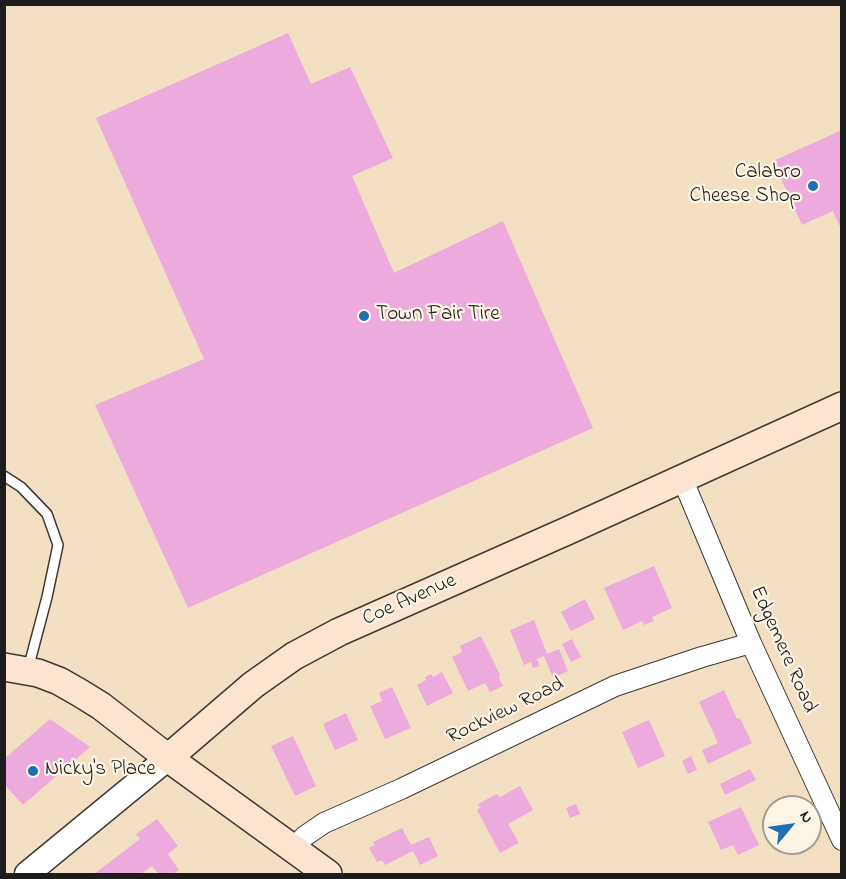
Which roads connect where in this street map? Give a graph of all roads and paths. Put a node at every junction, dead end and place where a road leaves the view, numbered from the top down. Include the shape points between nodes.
1 (842, 406) edge
2 (4, 476) edge
3 (682, 478) junction
4 (751, 643) junction
5 (16, 669) edge
6 (168, 758) junction
7 (842, 840) edge
8 (293, 848) junction
9 (27, 874) edge
10 (328, 874) edge

1 - 3 main road, Coe Avenue
2 - 5 lane via 21,487 47,514 58,545 47,597
3 - 4 street, Edgemere Road
3 - 6 main road, Coe Avenue via 339,632 294,656
4 - 7 street, Edgemere Road
4 - 8 street, Rockview Road via 615,686 324,823
5 - 6 main road via 39,673 81,693
6 - 8 main road
6 - 9 street, Coe Avenue
8 - 10 main road

